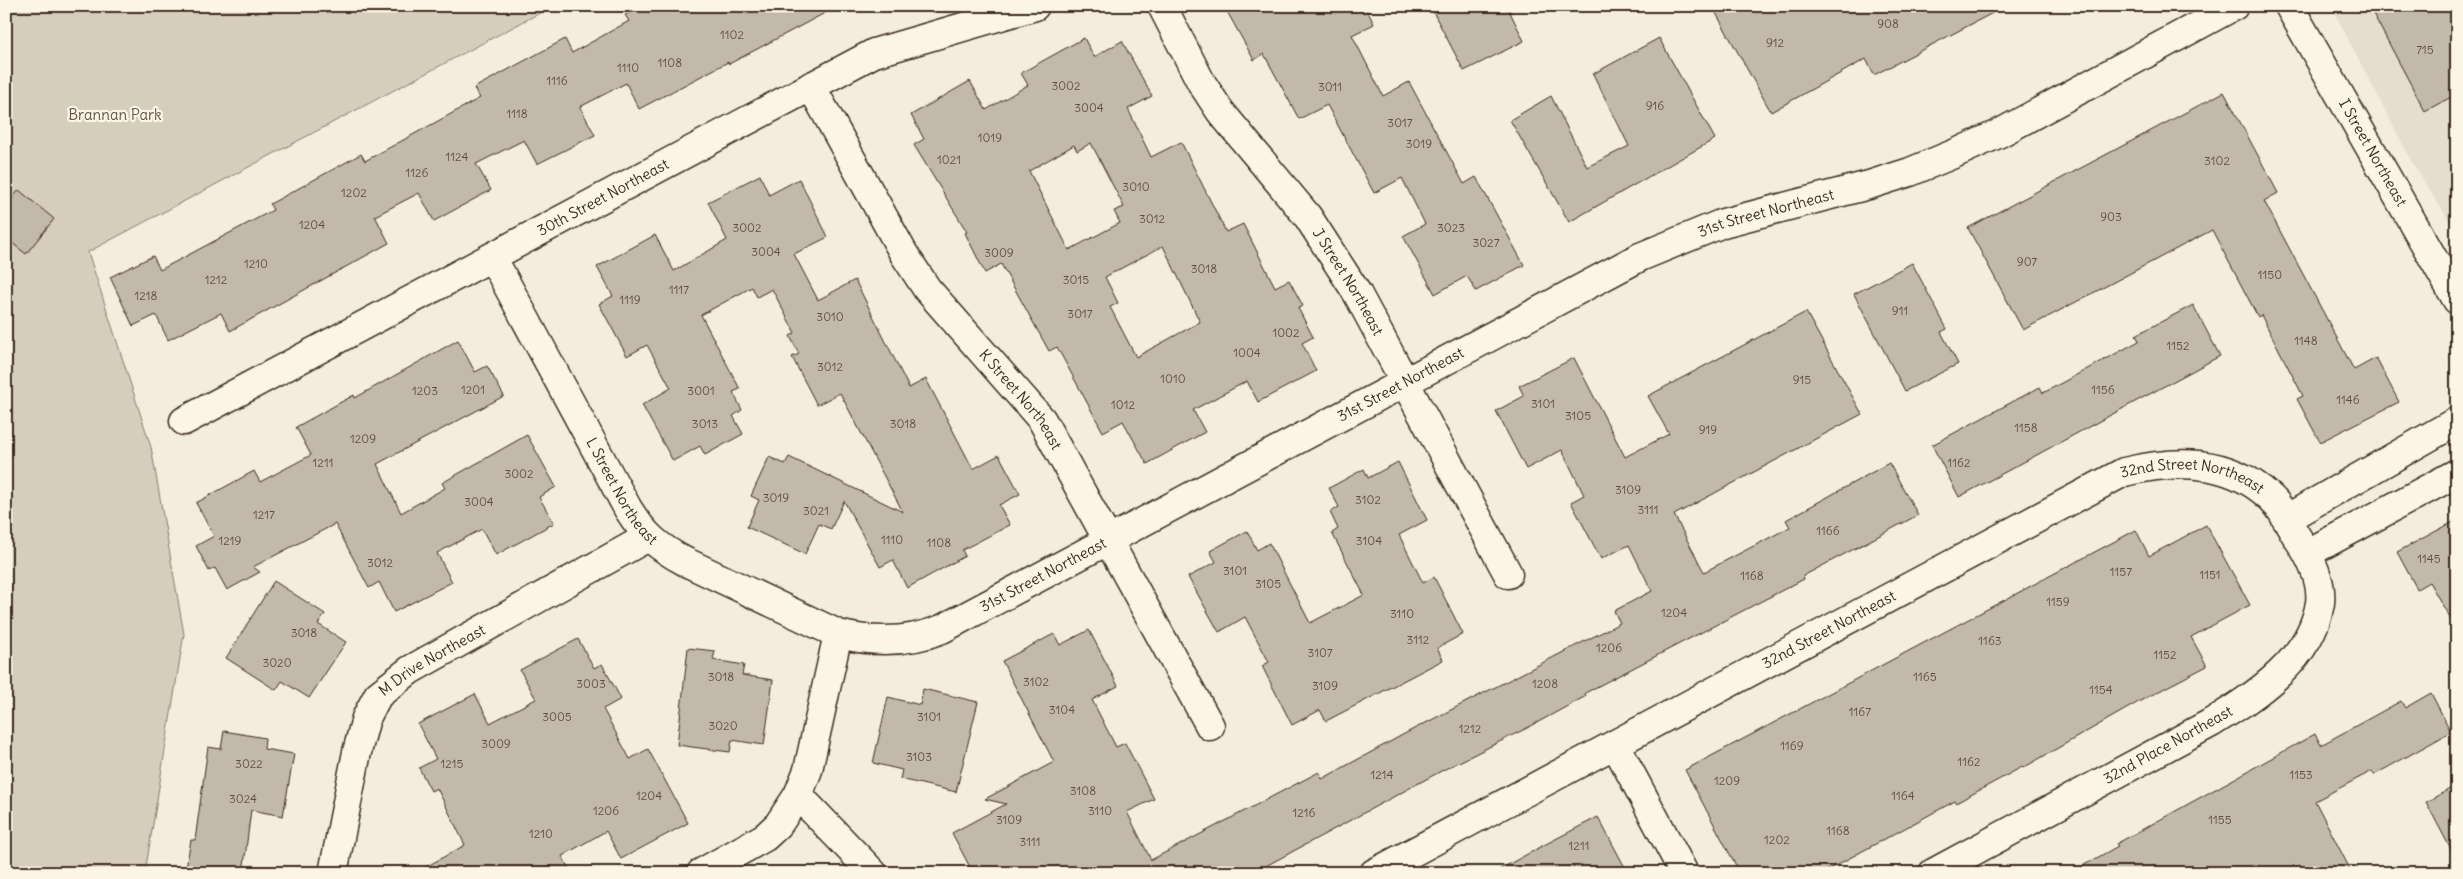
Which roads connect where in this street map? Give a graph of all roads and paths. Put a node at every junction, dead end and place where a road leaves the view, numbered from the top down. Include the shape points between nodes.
1 (1035, 6) edge
2 (1162, 6) edge
3 (2234, 6) edge
4 (2289, 6) edge
5 (811, 86) junction
6 (492, 257) junction
7 (2457, 300) edge
8 (1406, 382) junction
9 (184, 421) dead end
10 (2457, 421) edge
11 (2457, 473) edge
12 (2286, 519) junction
13 (648, 537) junction
14 (1108, 541) junction
15 (2308, 553) junction
16 (1508, 574) dead end
17 (838, 634) junction
18 (1210, 726) dead end
19 (1614, 744) junction
20 (798, 795) junction
21 (333, 873) edge
22 (701, 873) edge
23 (873, 873) edge
24 (1374, 873) edge
25 (1684, 873) edge
26 (1933, 873) edge

1 - 5 street, 30th Street Northeast via 874,53
2 - 8 street, J Street Northeast via 1220,112 1322,238 1357,293
3 - 8 street, 31st Street Northeast via 2000,133 1910,172 1758,212 1688,236 1584,285
4 - 7 street, I Street Northeast
5 - 6 street, 30th Street Northeast
5 - 14 street, K Street Northeast via 904,254 927,289 1042,420
6 - 9 street, 30th Street Northeast
6 - 13 street, L Street Northeast via 628,509
8 - 14 street, 31st Street Northeast
8 - 16 street, J Street Northeast
10 - 12 street
11 - 15 street
12 - 15 street, 32nd Street Northeast
12 - 19 street, 32nd Street Northeast via 2271,497 2243,476 2212,465 2147,467 2124,472
13 - 17 street, L Street Northeast via 668,553
13 - 21 street, M Drive Northeast via 410,670 378,695 366,718 356,752
14 - 17 street, 31st Street Northeast via 958,622 931,633 884,641
14 - 18 street, K Street Northeast
15 - 26 street, 32nd Place Northeast via 2318,579 2320,602 2314,623 2301,647 2276,678 2212,723
17 - 20 street via 808,770
19 - 24 street, 32nd Street Northeast
19 - 25 street
20 - 22 street via 778,825 765,837
20 - 23 street

